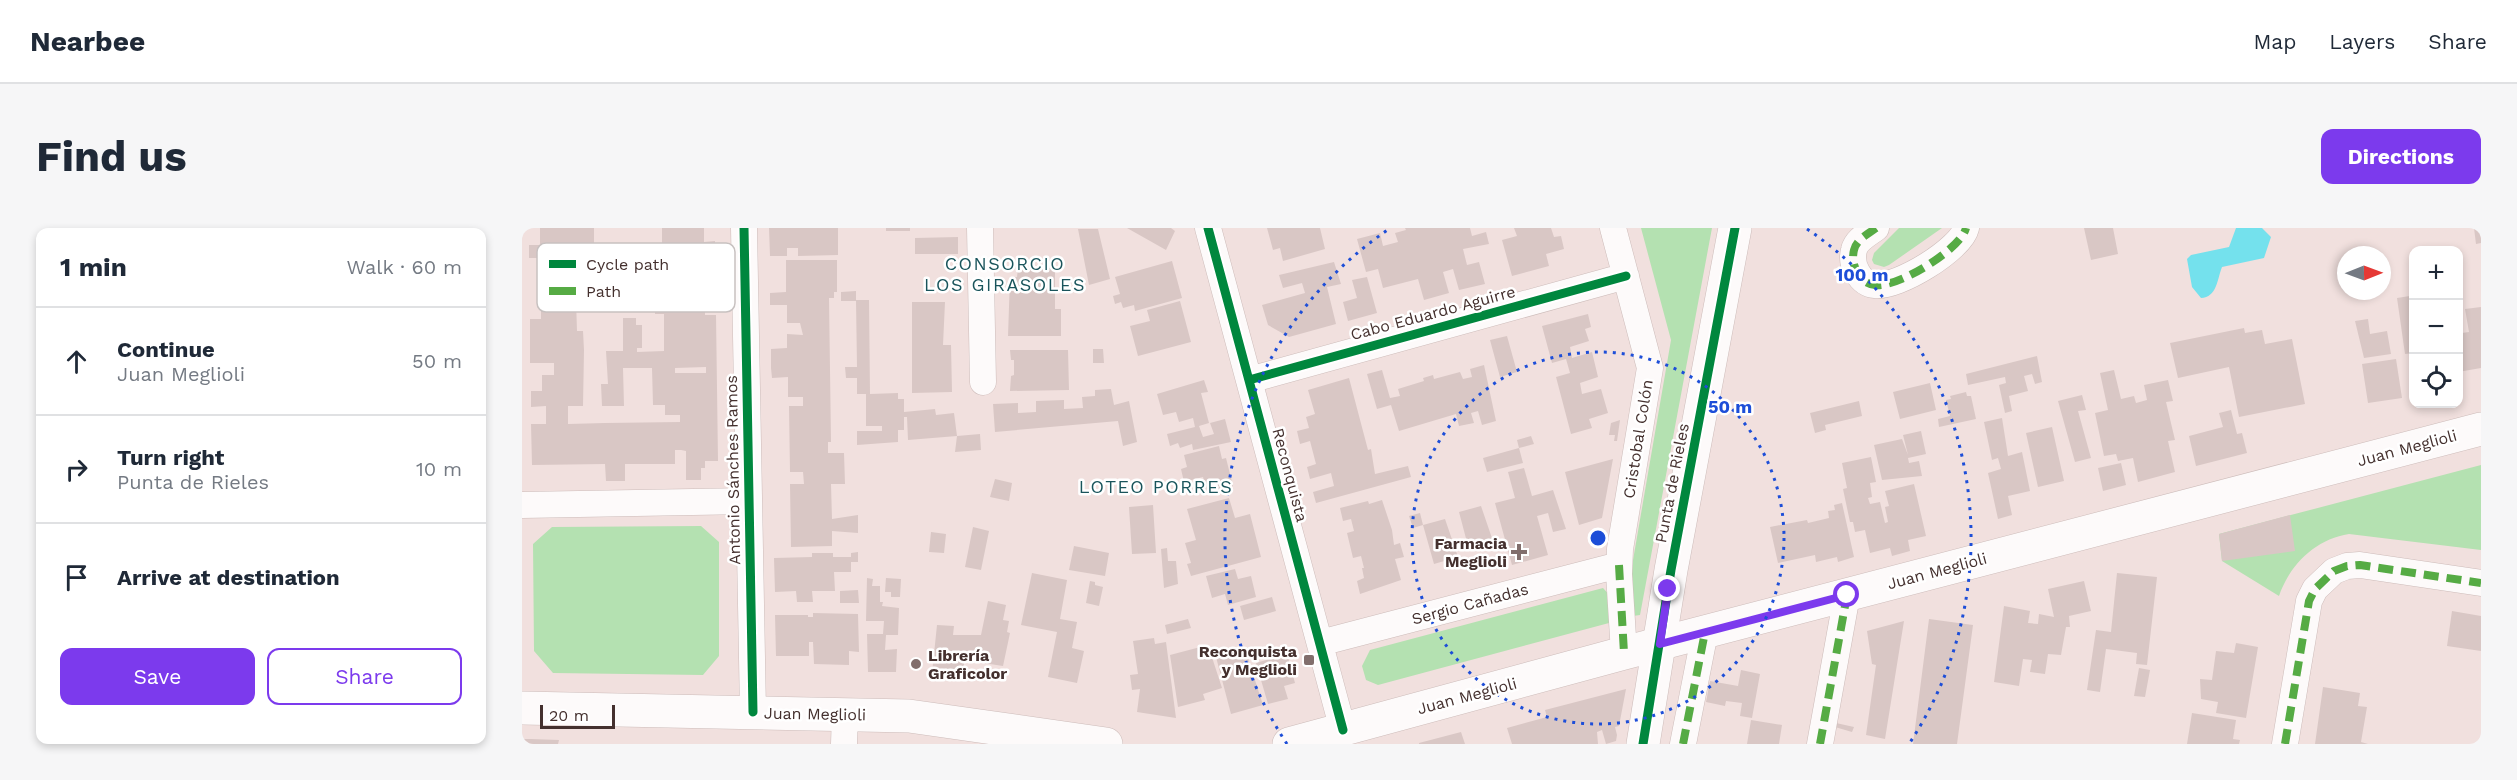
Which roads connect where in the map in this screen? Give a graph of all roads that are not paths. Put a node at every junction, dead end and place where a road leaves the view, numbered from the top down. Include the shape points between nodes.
1 (744, 228) edge
2 (980, 228) edge
3 (1208, 228) edge
4 (1613, 228) edge
5 (1735, 228) edge
6 (1876, 228) edge
7 (1966, 228) edge
8 (1626, 276) junction
9 (1249, 380) junction
10 (983, 382) dead end
11 (2481, 429) edge
12 (749, 501) junction
13 (522, 506) edge
14 (1619, 565) junction
15 (2481, 583) edge
16 (1847, 595) junction
17 (1705, 632) junction
18 (1320, 643) junction
19 (1660, 644) junction
20 (1624, 653) junction
21 (522, 708) edge
22 (753, 712) junction
23 (845, 729) edge
24 (1343, 730) junction
25 (1106, 744) edge
26 (1289, 744) edge
27 (1643, 744) edge
28 (1683, 744) edge
29 (1820, 744) edge
30 (2285, 744) edge

1 - 12 street, Antonio Sánches Ramos
2 - 10 street
3 - 9 street, Reconquista
4 - 8 street, Cristobal Colón
5 - 19 main road, Punta de Rieles
6 - 7 street via 1862,237 1854,249 1854,267 1864,282 1876,285 1909,276 1959,242
8 - 9 street, Cabo Eduardo Aguirre
8 - 14 street, Cristobal Colón via 1650,368
9 - 18 street, Reconquista
11 - 16 main road, Juan Meglioli
12 - 13 street
12 - 22 street, Antonio Sánches Ramos
14 - 18 street, Sergio Cañadas
14 - 20 street, Cristobal Colón
15 - 30 street via 2360,565 2341,568 2324,579 2315,589 2306,614
16 - 17 main road, Juan Meglioli
16 - 29 street
17 - 19 main road, Juan Meglioli
17 - 28 street
18 - 24 street, Reconquista
19 - 20 main road, Juan Meglioli
19 - 27 main road, Punta de Rieles
20 - 24 main road, Juan Meglioli
21 - 22 main road, Juan Meglioli
22 - 23 main road, Juan Meglioli
23 - 25 main road, Juan Meglioli via 928,718
24 - 26 main road, Juan Meglioli

